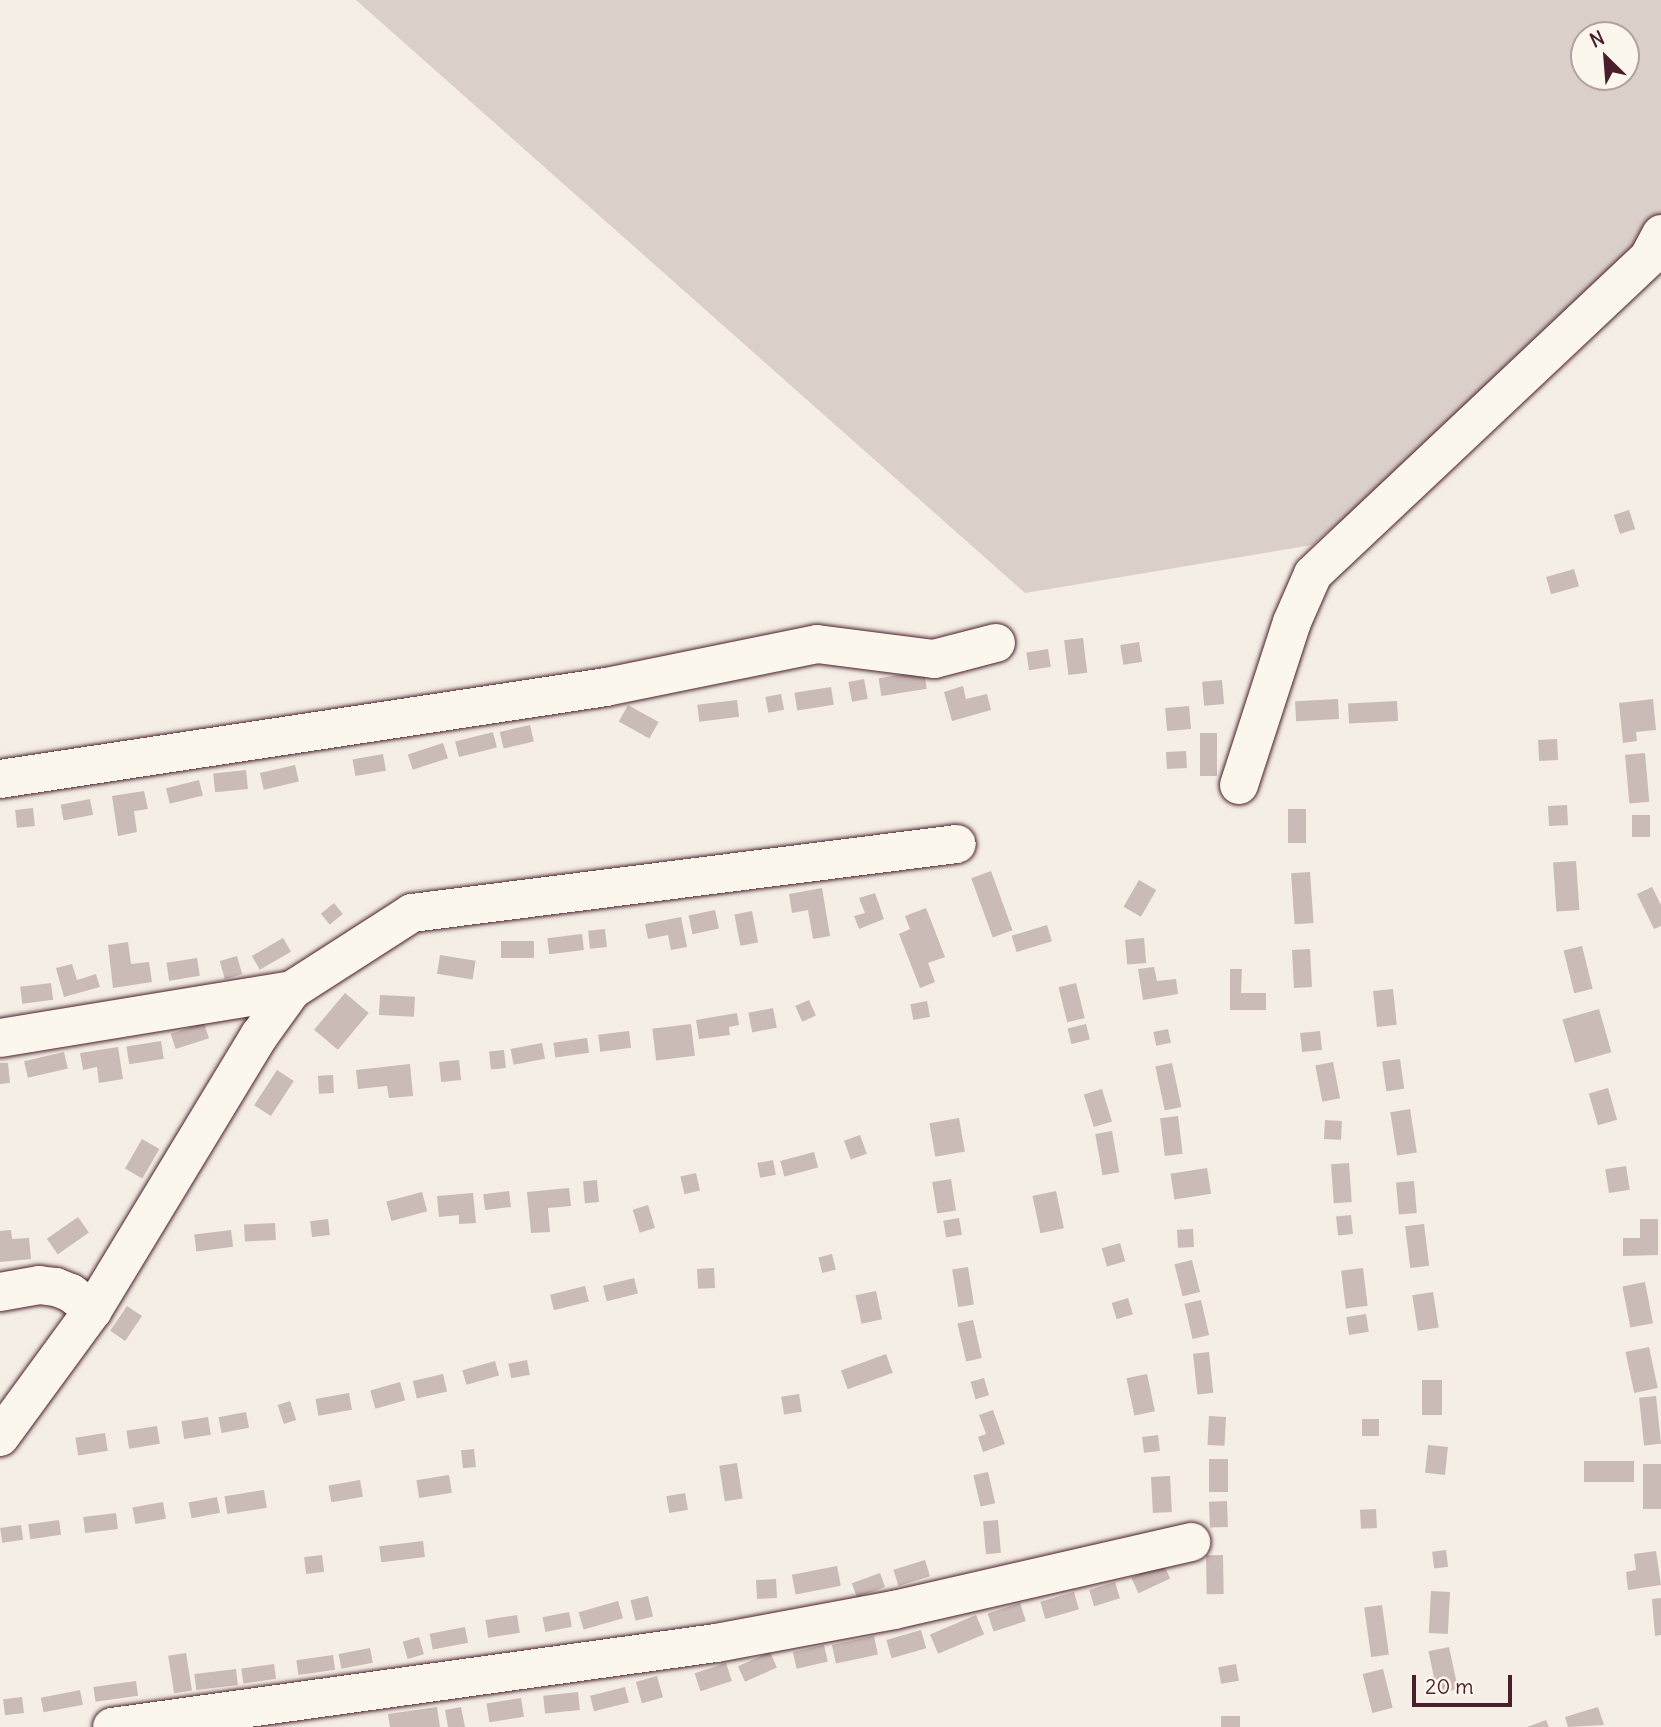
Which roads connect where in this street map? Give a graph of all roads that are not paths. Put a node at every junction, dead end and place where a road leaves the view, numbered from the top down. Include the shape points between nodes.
1 (1661, 234) edge
2 (996, 643) dead end
3 (0, 779) edge
4 (1239, 785) dead end
5 (957, 844) dead end
6 (292, 990) junction
7 (0, 1038) edge
8 (0, 1292) edge
9 (93, 1310) junction
10 (0, 1437) edge
11 (1191, 1542) dead end
12 (113, 1727) edge

1 - 4 street via 1649,257 1313,574 1292,622
2 - 3 street via 934,659 817,644 606,687
5 - 6 street via 412,913
6 - 7 street
6 - 9 street via 259,1036
8 - 9 street via 39,1285 56,1287
9 - 10 street
11 - 12 street via 894,1610 742,1639

